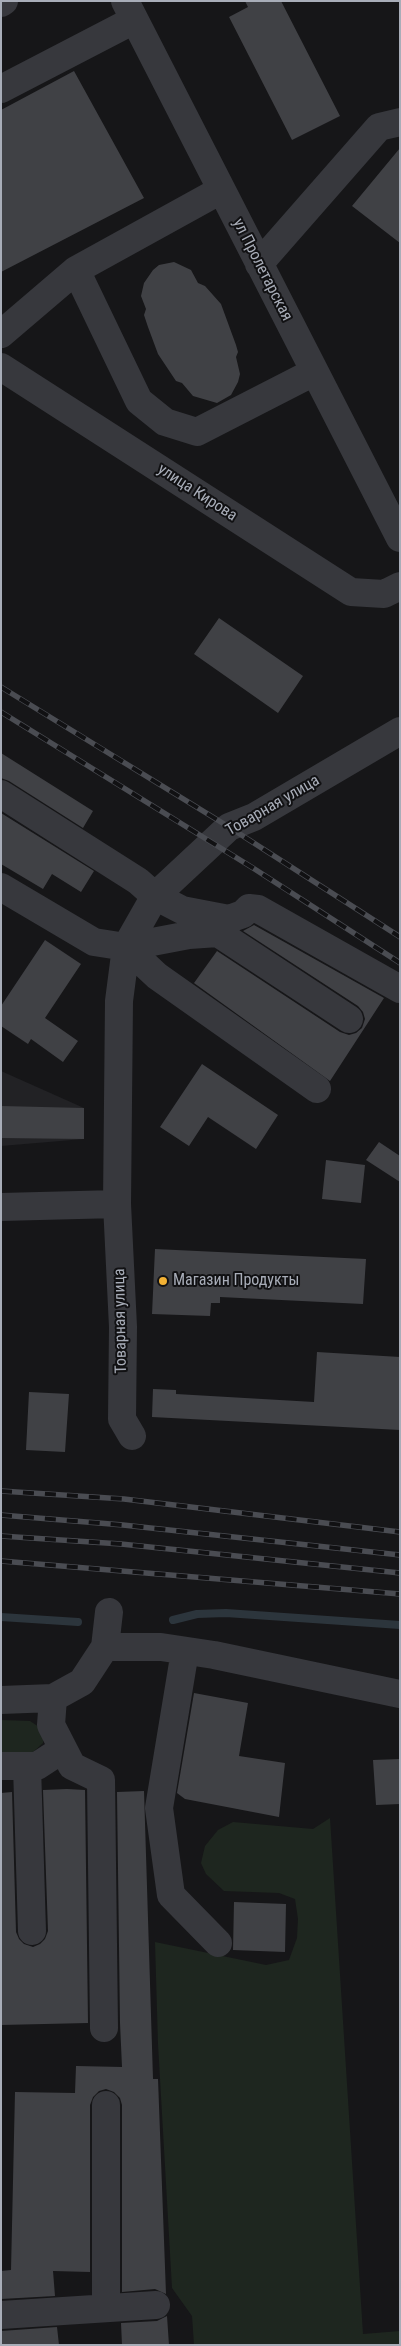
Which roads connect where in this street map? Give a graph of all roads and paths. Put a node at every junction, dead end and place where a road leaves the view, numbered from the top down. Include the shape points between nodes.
1 (130, 11) edge
2 (1, 89) edge
3 (400, 122) edge
4 (221, 190) junction
5 (259, 264) junction
6 (76, 270) junction
7 (1, 334) edge
8 (1, 367) edge
9 (314, 372) junction
10 (400, 538) edge
11 (400, 586) edge
12 (400, 731) edge
13 (1, 794) edge
14 (1, 887) edge
15 (155, 896) junction
16 (126, 947) junction
17 (400, 989) edge
18 (349, 1019) dead end
19 (317, 1089) dead end
20 (117, 1204) junction
21 (1, 1207) edge
22 (132, 1436) dead end
23 (109, 1612) dead end
24 (105, 1647) junction
25 (186, 1651) junction
26 (400, 1694) edge
27 (53, 1698) junction
28 (1, 1700) edge
29 (64, 1749) junction
30 (14, 1766) edge
31 (32, 1931) dead end
32 (218, 1943) dead end
33 (104, 2028) dead end
34 (106, 2106) dead end
35 (156, 2305) dead end
36 (106, 2308) junction
37 (1, 2315) edge

1 - 2 street
1 - 4 street, ул Пролетарская
3 - 5 street via 379,127
4 - 5 street, ул Пролетарская
4 - 6 street
5 - 9 street, ул Пролетарская
6 - 7 street
6 - 9 street via 139,401 165,422 198,432
8 - 11 street, улица Кирова via 350,592 384,594
9 - 10 street, ул Пролетарская
12 - 15 street, Товарная улица via 254,817 229,827
13 - 15 street via 138,881
14 - 16 street via 94,942
15 - 16 street, Товарная улица
15 - 17 street via 182,910 230,919 249,908 258,908
16 - 18 street via 218,933
16 - 19 street via 157,976
16 - 20 street, Товарная улица via 118,1001
20 - 21 street
20 - 22 street, Товарная улица via 123,1327 122,1419
23 - 24 street
24 - 25 street via 161,1647
24 - 27 street via 82,1682
25 - 26 street
25 - 32 street via 159,1808 171,1895
27 - 28 street
27 - 29 street via 51,1725
29 - 30 street via 38,1766
29 - 33 street via 72,1766 101,1780
30 - 31 street
34 - 36 street
35 - 36 street
36 - 37 street

